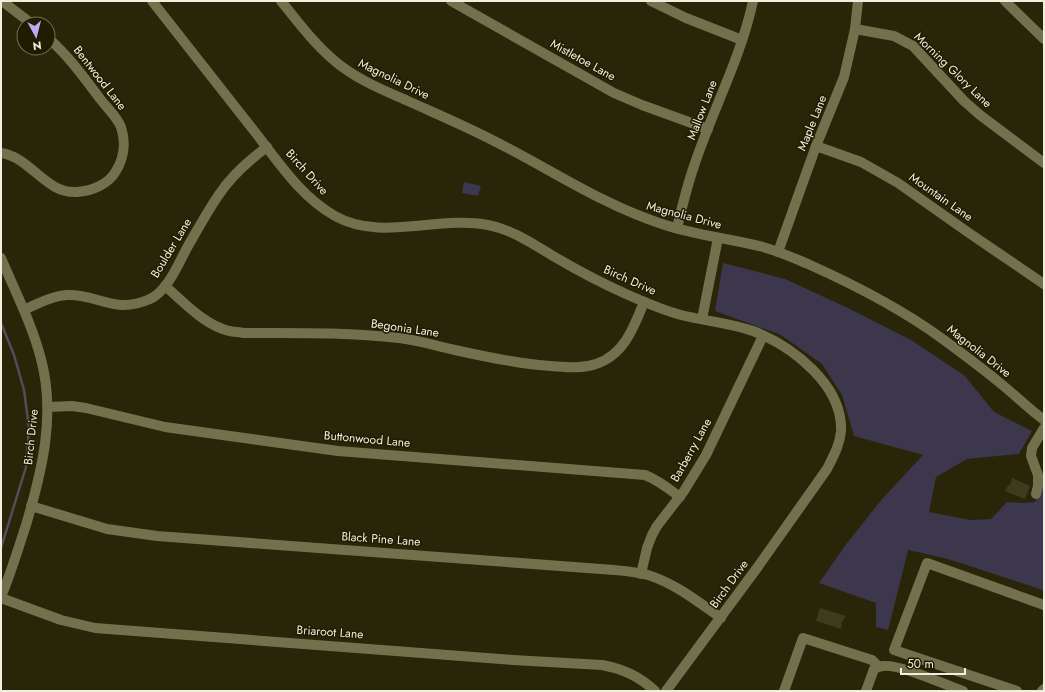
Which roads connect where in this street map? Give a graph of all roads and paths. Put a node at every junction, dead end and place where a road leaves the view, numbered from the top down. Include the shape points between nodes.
1 (2, 1) edge
2 (152, 1) edge
3 (281, 1) edge
4 (451, 1) edge
5 (651, 1) edge
6 (753, 1) edge
7 (858, 1) edge
8 (1006, 1) edge
9 (22, 16) edge
10 (855, 29) junction
11 (1044, 39) edge
12 (742, 40) junction
13 (56, 46) edge
14 (708, 129) junction
15 (816, 146) junction
16 (267, 147) junction
17 (1, 153) edge
18 (1044, 163) edge
19 (677, 228) junction
20 (718, 238) junction
21 (778, 252) junction
22 (1, 258) edge
23 (1044, 284) edge
24 (165, 286) junction
25 (644, 302) junction
26 (24, 310) junction
27 (702, 319) junction
28 (763, 336) junction
29 (48, 407) junction
30 (1044, 420) edge
31 (1044, 428) edge
32 (1036, 494) dead end
33 (680, 497) junction
34 (31, 506) junction
35 (641, 574) junction
36 (1, 597) edge
37 (1044, 605) edge
38 (721, 618) junction
39 (879, 667) junction
40 (942, 687) edge
41 (993, 687) edge
42 (655, 691) edge
43 (666, 691) edge
44 (784, 691) edge
45 (866, 691) edge
46 (963, 691) edge
47 (1017, 691) edge

1 - 9 street
2 - 16 street, Birch Drive
3 - 19 street, Magnolia Drive via 310,38 342,67 363,80 492,139 602,200 637,216
4 - 14 street, Mistletoe Lane via 614,92
5 - 12 street
6 - 12 street, Mallow Lane
7 - 10 street, Maple Lane
8 - 11 street
10 - 15 street, Maple Lane via 844,77
10 - 18 street, Morning Glory Lane via 894,36 912,46 964,102
12 - 14 street, Mallow Lane
13 - 17 street, Bentwood Lane via 118,122 124,146 120,165 109,180 99,187 67,192 51,185 17,157
14 - 19 street, Mallow Lane via 694,165
15 - 21 street, Maple Lane
15 - 23 street, Mountain Lane via 861,162 892,179
16 - 24 street, Boulder Lane via 229,181
16 - 25 street, Birch Drive via 308,196 325,210 348,222 392,228 454,222 493,226
19 - 20 street, Magnolia Drive
20 - 21 street, Magnolia Drive
20 - 27 street
21 - 30 street, Magnolia Drive via 844,280 915,320 999,382
22 - 26 street, Birch Drive
24 - 25 street, Begonia Lane via 209,322 230,331 398,338 516,362 569,368 595,364 616,353 626,341
24 - 26 street, Boulder Lane via 151,298 132,304 113,305 68,295 47,300
25 - 27 street, Birch Drive
26 - 29 street, Birch Drive via 42,360
27 - 28 street, Birch Drive via 742,328
28 - 33 street, Barberry Lane via 706,455
28 - 38 street, Birch Drive via 796,355 819,377 836,402 841,433 839,445 827,469
29 - 33 street, Buttonwood Lane via 86,408 165,427 338,451 645,475
29 - 34 street, Birch Drive via 46,441
31 - 32 street via 1032,448 1031,456 1038,474
33 - 35 street, Barberry Lane via 652,535
34 - 35 street, Black Pine Lane via 107,529 157,536
34 - 36 street, Birch Drive
35 - 38 street, Black Pine Lane via 680,588
36 - 42 street, Briaroot Lane via 61,620 95,628 602,665 629,672
37 - 41 street via 927,563 894,650
38 - 43 street, Birch Drive
39 - 40 street via 891,666 912,672
39 - 44 street via 872,660 803,638
39 - 45 street via 872,673
40 - 46 street
41 - 47 street

